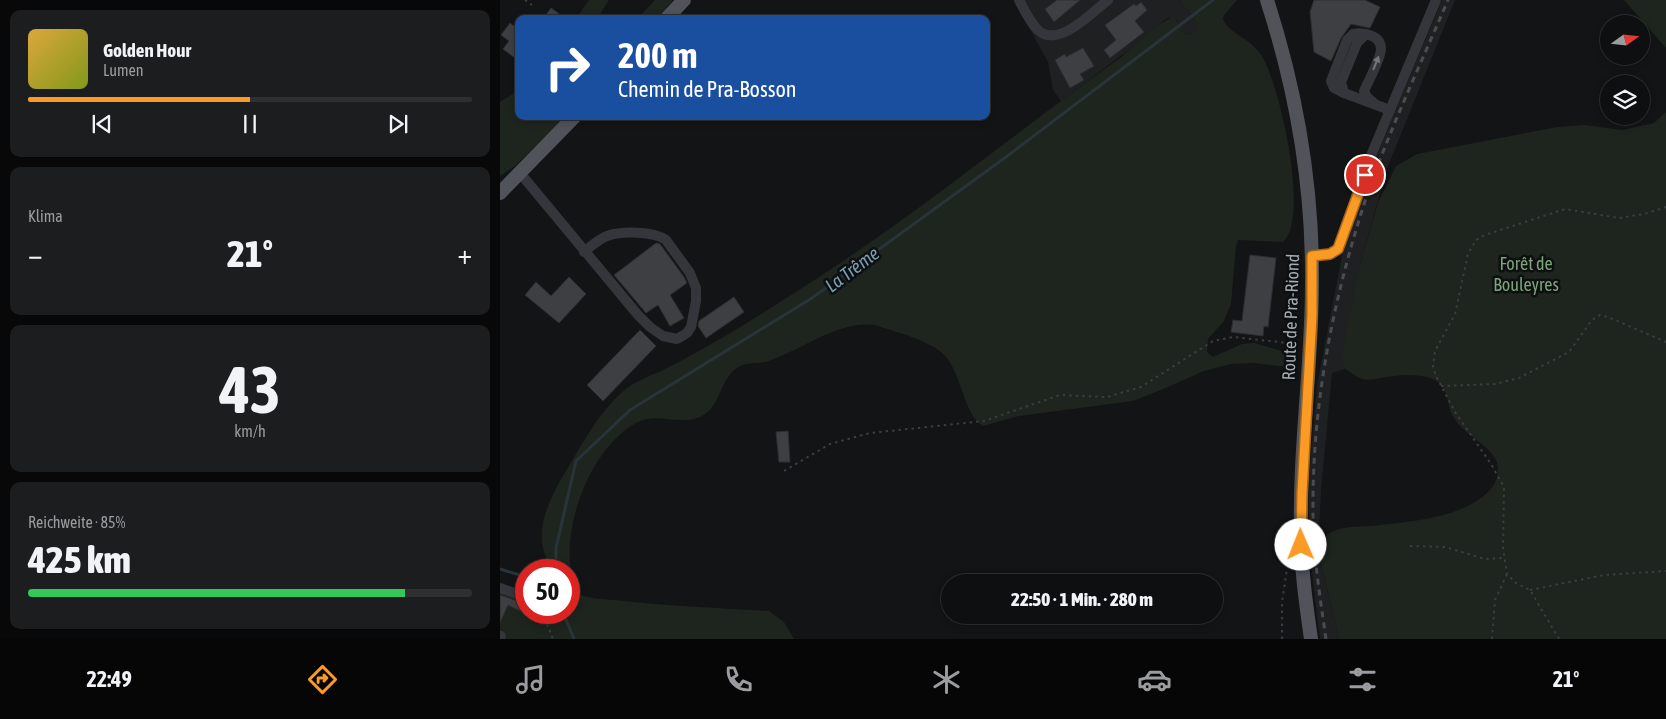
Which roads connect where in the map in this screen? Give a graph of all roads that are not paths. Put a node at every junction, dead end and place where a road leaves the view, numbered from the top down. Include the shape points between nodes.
1 (684, 0) edge
2 (1019, 0) edge
3 (1108, 0) edge
4 (1267, 0) edge
5 (1436, 0) edge
6 (670, 15) edge
7 (1376, 105) junction
8 (1390, 110) junction
9 (571, 120) edge
10 (520, 174) junction
11 (500, 193) edge
12 (584, 252) junction
13 (1312, 256) junction
14 (500, 588) edge
15 (515, 594) edge
16 (1311, 639) edge

1 - 6 main road
2 - 3 street via 1036,29 1051,37 1068,30
4 - 13 main road, Route de Pra-Riond via 1301,133
5 - 8 street
7 -> 7 street via 1364,91 1381,50 1379,42 1373,36 1352,34 1331,81 1334,88
7 - 8 street
8 - 13 street via 1340,246 1333,253
9 - 10 main road
10 - 11 main road
10 - 12 street
12 - 12 street via 650,327 670,338 678,339 687,333 694,315 695,281 666,240 646,233 608,235
13 - 16 main road, Route de Pra-Riond via 1312,315 1301,508 1302,556
14 - 15 street

